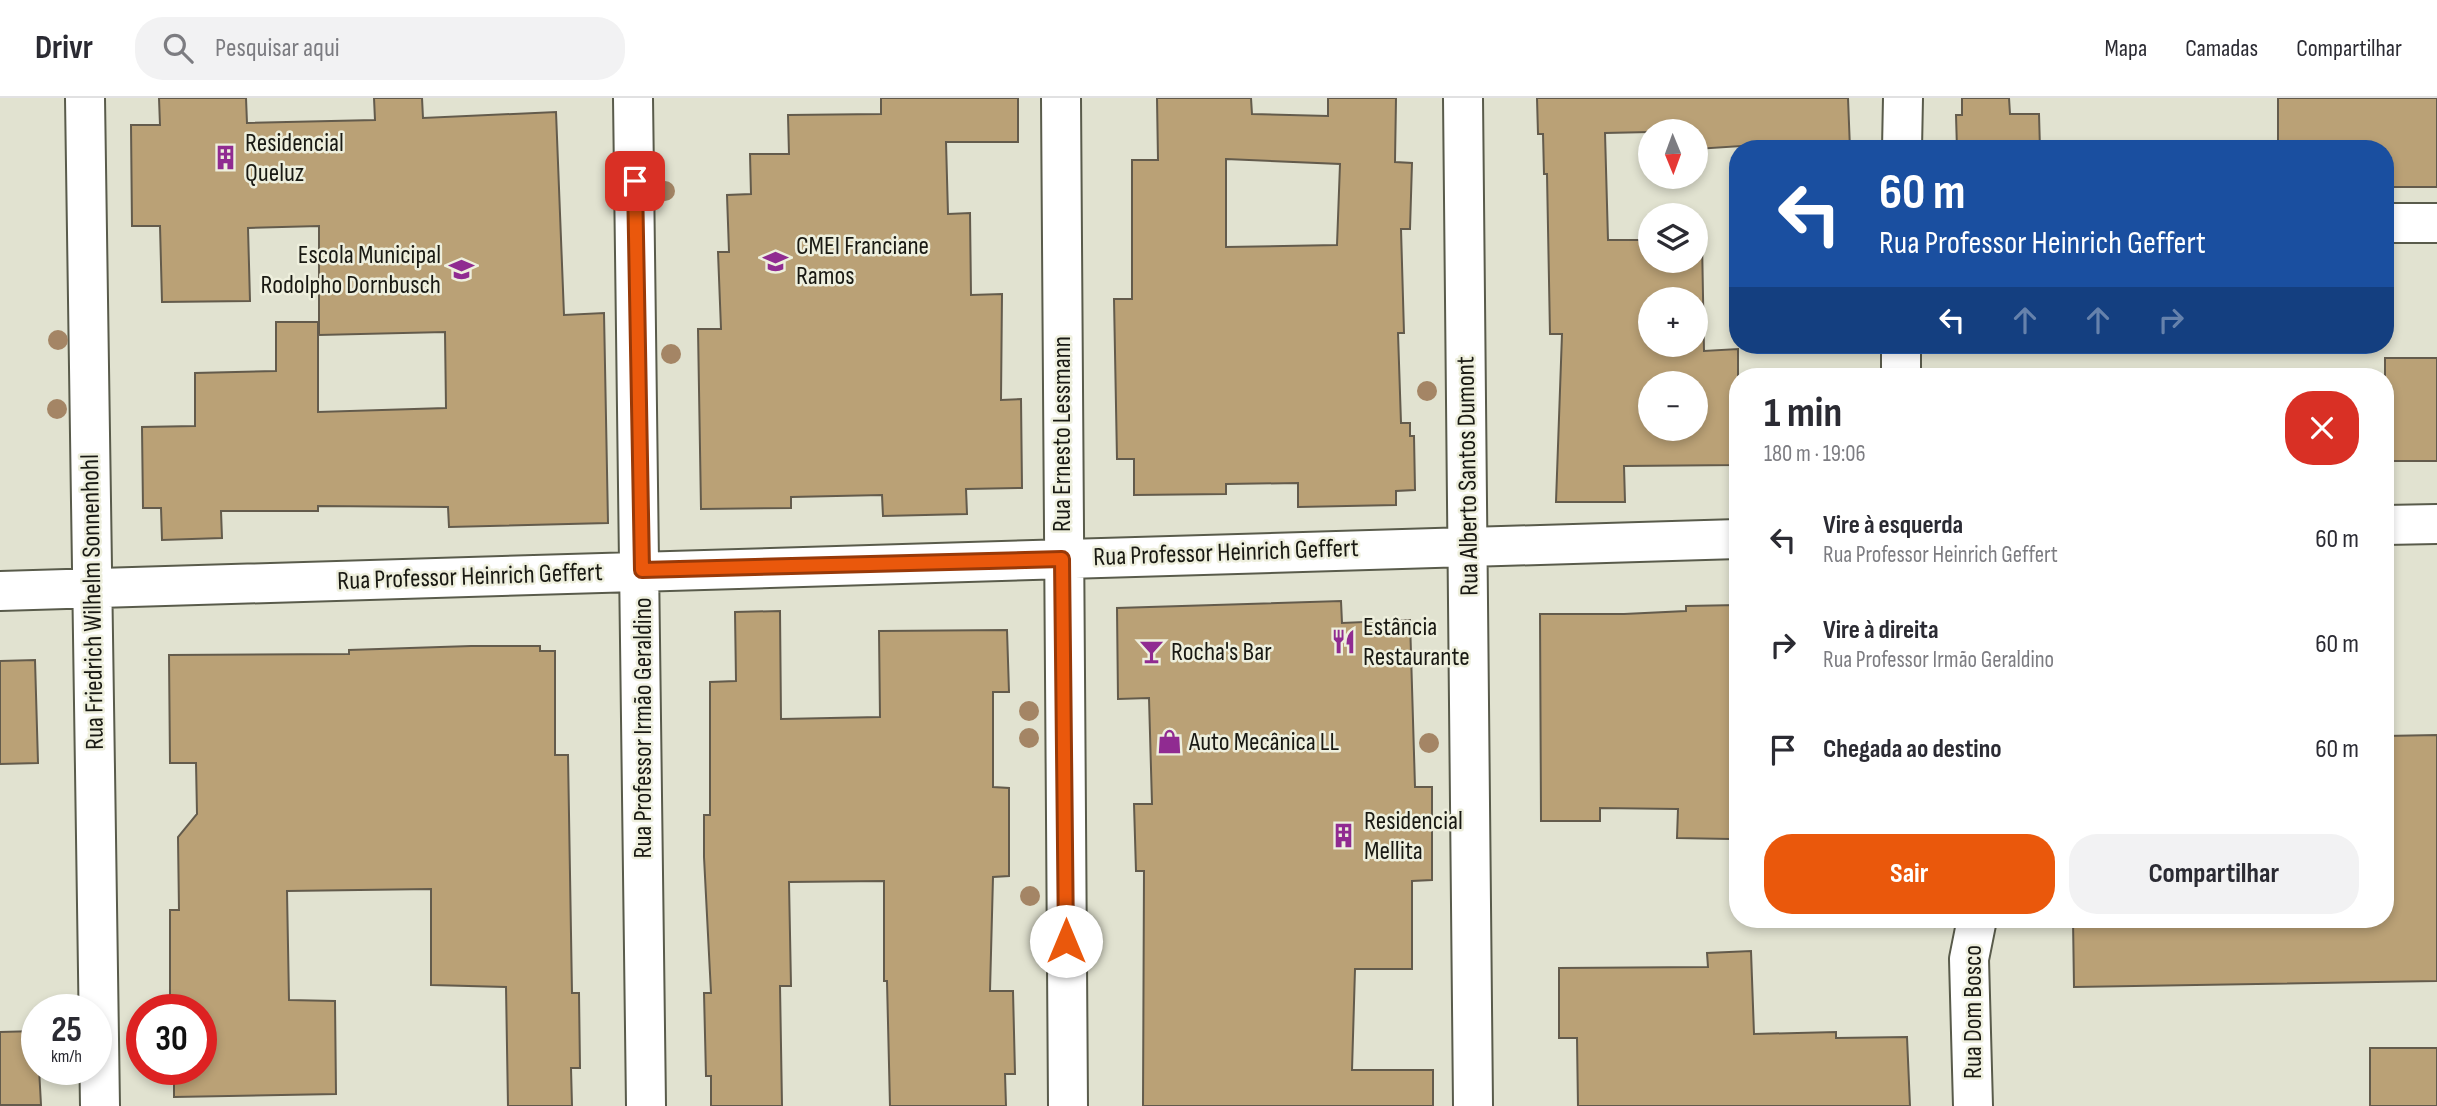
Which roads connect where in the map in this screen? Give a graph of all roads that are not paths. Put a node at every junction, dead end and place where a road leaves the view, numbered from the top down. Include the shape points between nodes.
1 (85, 98) edge
2 (633, 98) edge
3 (1061, 98) edge
4 (1463, 98) edge
5 (1903, 98) edge
6 (1902, 140) edge
7 (2394, 223) edge
8 (2437, 223) edge
9 (2437, 524) edge
10 (2394, 525) edge
11 (1729, 539) edge
12 (1469, 545) junction
13 (1062, 559) junction
14 (642, 570) junction
15 (93, 589) junction
16 (0, 592) edge
17 (1975, 928) edge
18 (100, 1106) edge
19 (646, 1106) edge
20 (1068, 1106) edge
21 (1474, 1106) edge
22 (1973, 1106) edge

1 - 15 street, Rua Friedrich Wilhelm Sonnenhohl
2 - 14 street, Rua Professor Irmão Geraldino
3 - 13 street, Rua Ernesto Lessmann
4 - 12 street, Rua Alberto Santos Dumont
5 - 6 street
7 - 8 street
9 - 10 street
11 - 12 street, Rua Professor Heinrich Geffert
12 - 13 street, Rua Professor Heinrich Geffert
12 - 21 street, Rua Alberto Santos Dumont
13 - 14 street, Rua Professor Heinrich Geffert
13 - 20 street, Rua Ernesto Lessmann
14 - 15 street, Rua Professor Heinrich Geffert
14 - 19 street, Rua Professor Irmão Geraldino
15 - 16 street, Rua Professor Heinrich Geffert
15 - 18 street, Rua Friedrich Wilhelm Sonnenhohl
17 - 22 street, Rua Dom Bosco via 1969,959

